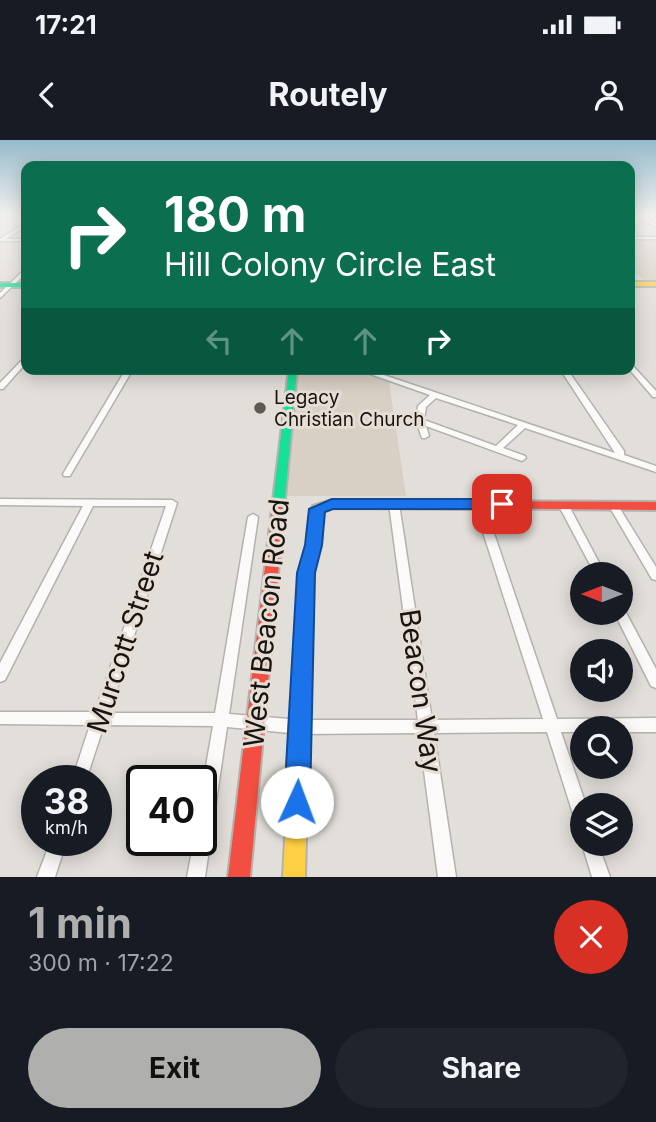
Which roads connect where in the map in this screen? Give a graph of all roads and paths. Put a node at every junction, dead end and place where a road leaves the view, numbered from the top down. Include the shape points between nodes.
1 (635, 284) edge
2 (656, 284) edge
3 (13, 285) edge
4 (0, 296) edge
5 (21, 364) edge
6 (635, 372) edge
7 (126, 375) edge
8 (292, 375) edge
9 (377, 375) edge
10 (567, 375) edge
11 (0, 387) edge
12 (435, 395) junction
13 (656, 395) edge
14 (420, 421) junction
15 (523, 425) junction
16 (425, 436) dead end
17 (497, 449) junction
18 (620, 457) junction
19 (522, 458) dead end
20 (656, 469) edge
21 (67, 474) dead end
22 (90, 502) junction
23 (394, 504) junction
24 (479, 504) junction
25 (2, 505) edge
26 (564, 506) junction
27 (614, 506) junction
28 (656, 506) edge
29 (253, 517) dead end
30 (594, 562) edge
31 (656, 576) edge
32 (627, 625) edge
33 (0, 676) edge
34 (656, 682) edge
35 (0, 718) edge
36 (99, 718) junction
37 (219, 720) junction
38 (256, 724) junction
39 (424, 725) junction
40 (552, 725) junction
41 (656, 725) edge
42 (300, 727) junction
43 (84, 765) edge
44 (574, 793) edge
45 (53, 856) edge
46 (594, 856) edge
47 (46, 877) edge
48 (196, 877) edge
49 (239, 877) edge
50 (294, 877) edge
51 (447, 877) edge
52 (601, 877) edge

1 - 2 street
3 - 4 street
5 - 11 street
6 - 13 street
7 - 21 street
8 - 38 street, West Beacon Road
9 - 12 street
10 - 18 street
12 - 14 street via 422,406
12 - 15 street
14 - 16 street
14 - 17 street
15 - 17 street
15 - 18 street
17 - 19 street
18 - 20 street
22 - 25 street
22 - 33 street
22 - 36 street, Murcott Street via 172,503
23 - 24 street
23 - 39 street, Beacon Way
23 - 42 street via 320,507 315,512 314,545 306,573
24 - 26 street
24 - 40 street
26 - 27 street
26 - 30 street
27 - 28 street
27 - 31 street
29 - 37 street
32 - 34 street
35 - 36 street
36 - 37 street
36 - 43 street, Murcott Street
37 - 38 street
37 - 48 street
38 - 42 street
38 - 49 street, West Beacon Road
39 - 40 street
39 - 42 street
39 - 51 street, Beacon Way
40 - 41 street
40 - 44 street
42 - 50 street
45 - 47 street
46 - 52 street

